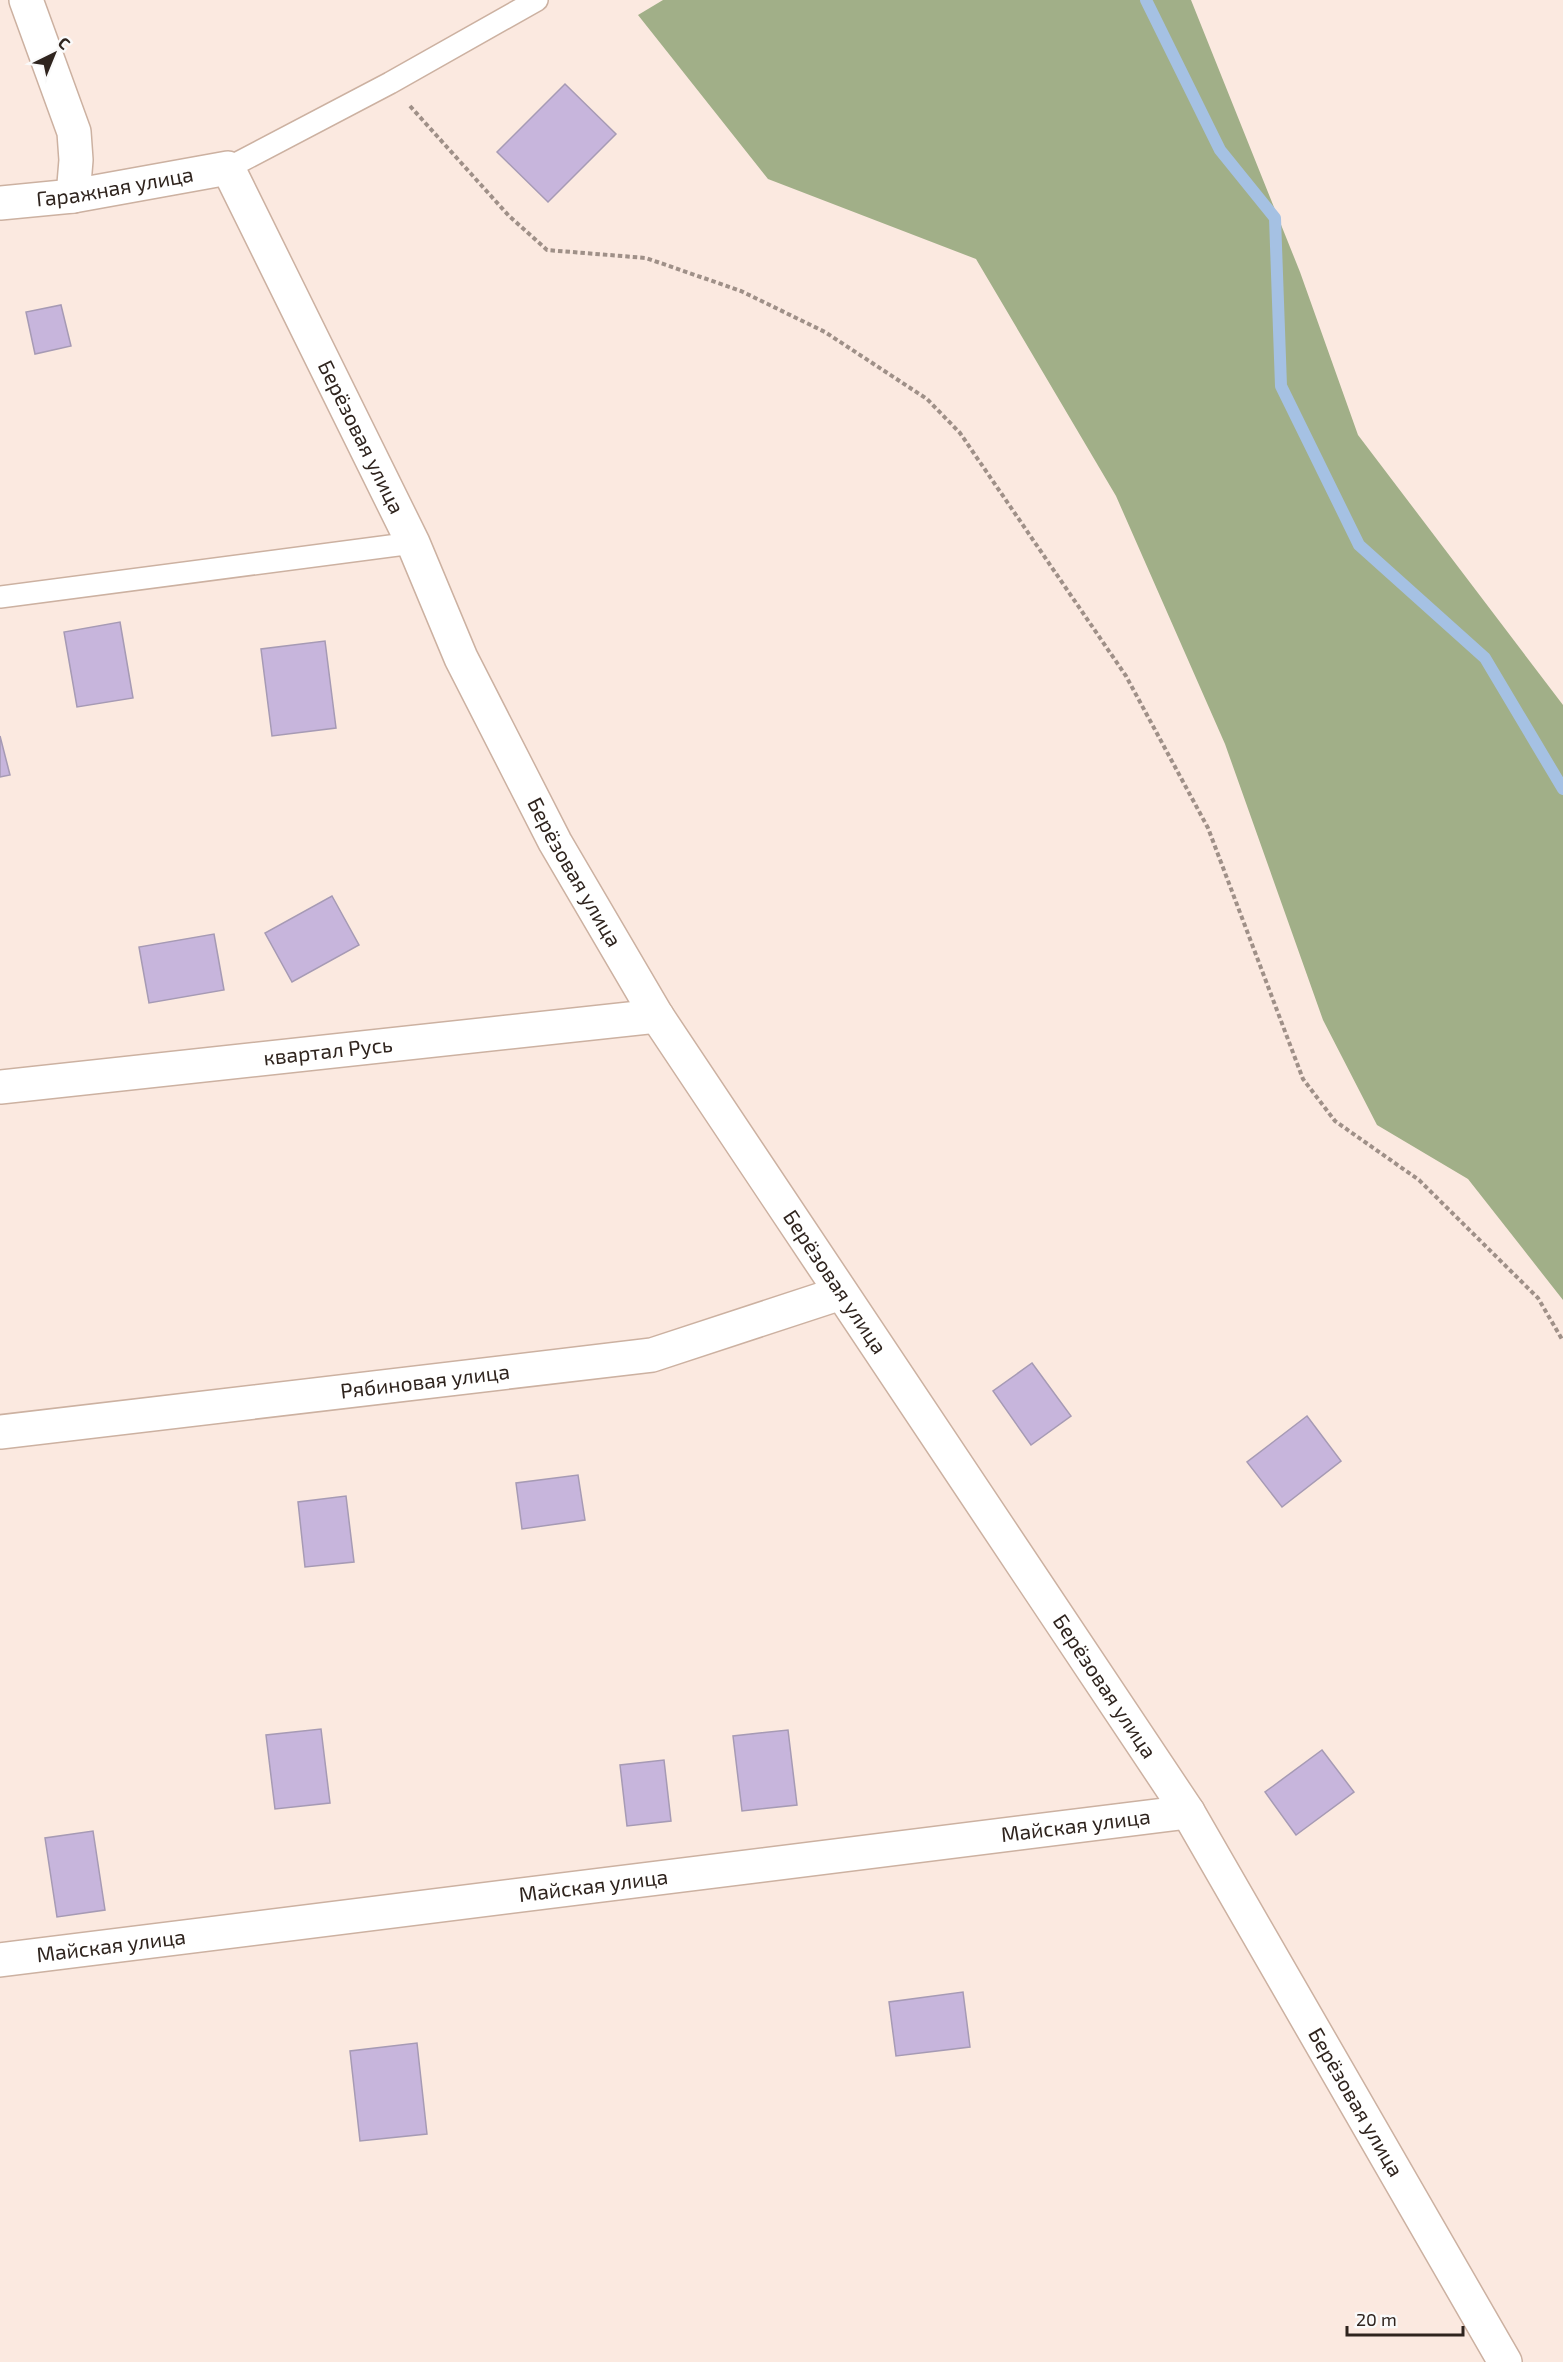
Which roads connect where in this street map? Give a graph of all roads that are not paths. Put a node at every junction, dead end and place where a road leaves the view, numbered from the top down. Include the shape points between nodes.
1 (26, 0) edge
2 (537, 0) edge
3 (228, 168) junction
4 (73, 196) junction
5 (0, 203) edge
6 (414, 543) junction
7 (0, 597) edge
8 (657, 1016) junction
9 (0, 1087) edge
10 (841, 1293) junction
11 (0, 1432) edge
12 (1188, 1812) junction
13 (0, 1960) edge
14 (1505, 2362) edge

1 - 4 street via 75,132
2 - 3 lane
3 - 4 street, Гаражная улица
3 - 6 street, Берёзовая улица
4 - 5 street, Гаражная улица
6 - 7 lane
6 - 8 street, Берёзовая улица via 461,658 555,842
8 - 9 street, квартал Русь
8 - 10 street, Берёзовая улица
10 - 11 street, Рябиновая улица via 652,1355
10 - 12 street, Берёзовая улица
12 - 13 street, Майская улица
12 - 14 street, Берёзовая улица

